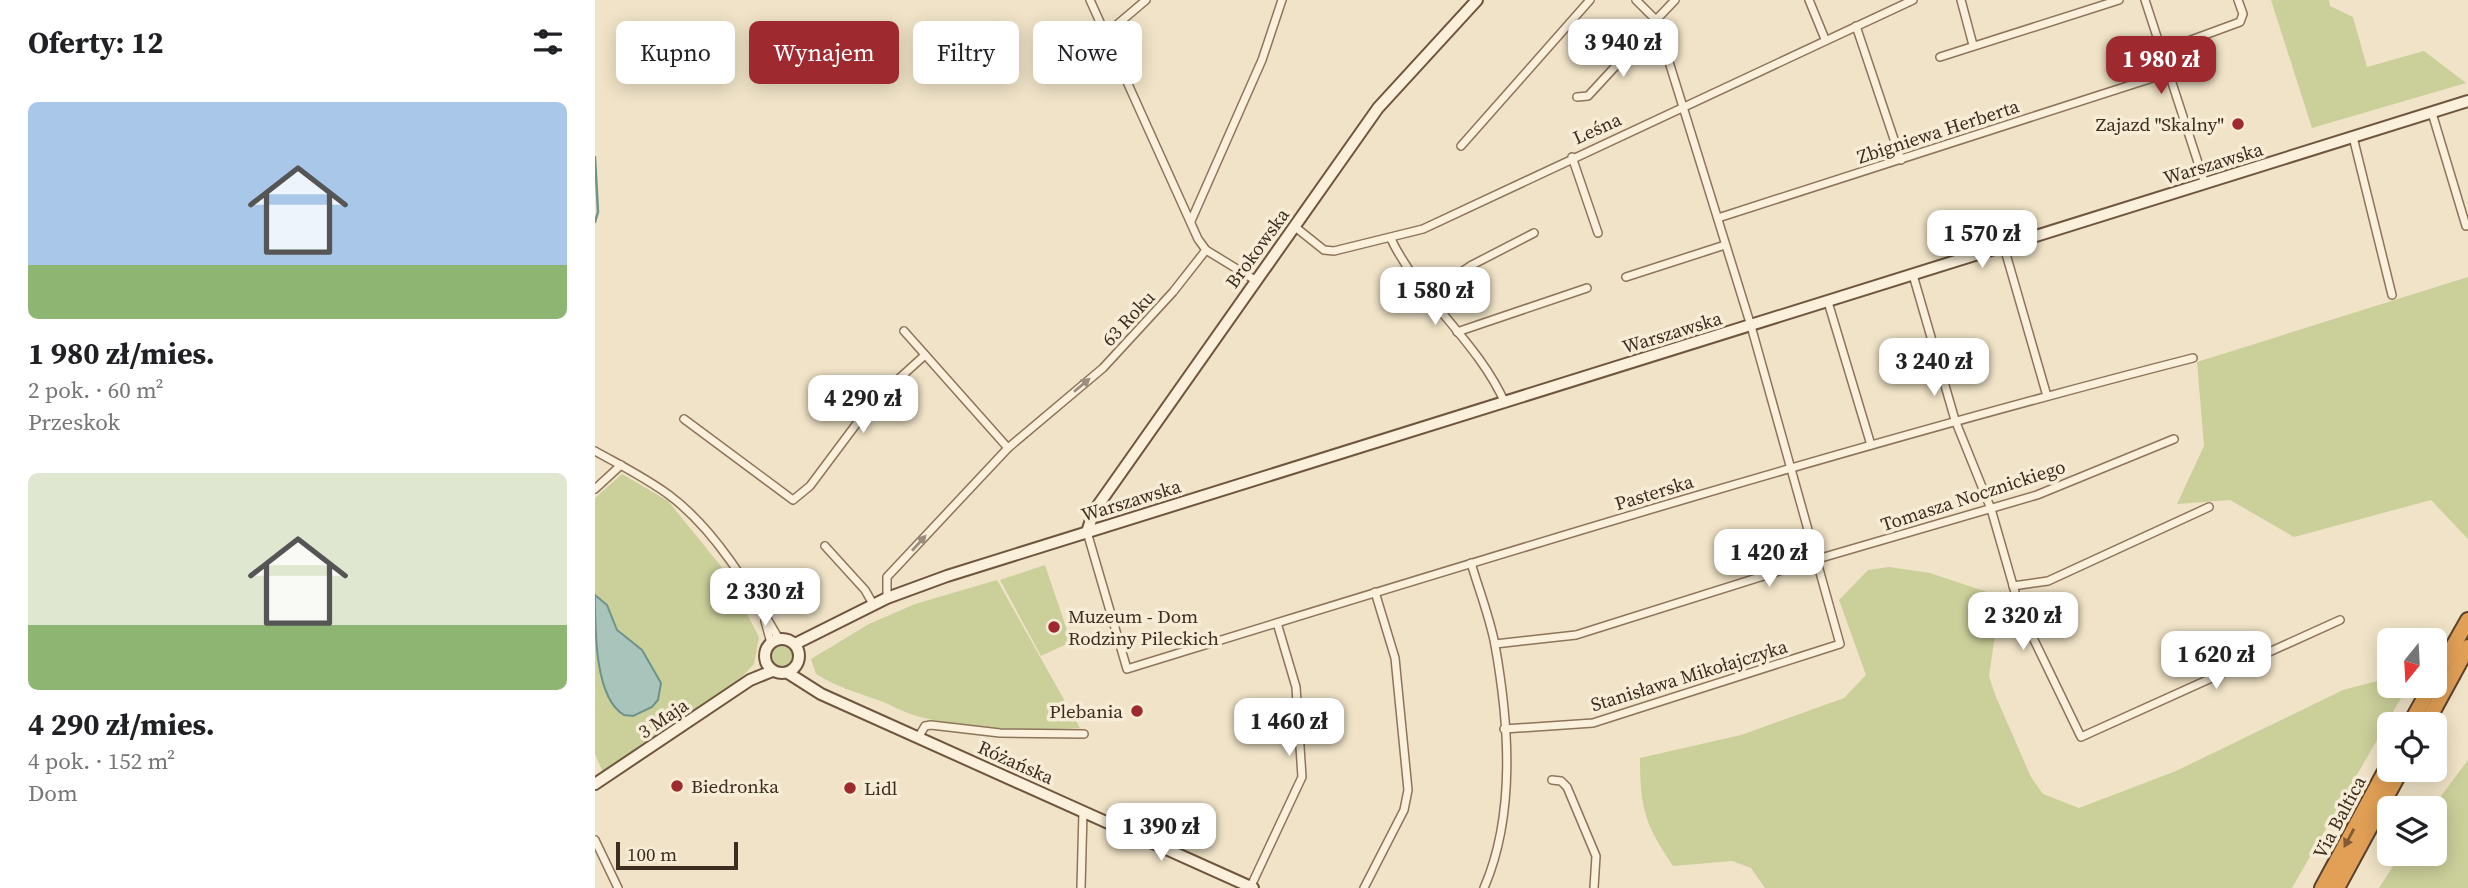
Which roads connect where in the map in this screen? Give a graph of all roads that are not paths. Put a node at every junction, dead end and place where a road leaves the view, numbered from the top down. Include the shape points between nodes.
1 (1090, 0) edge
2 (1146, 0) edge
3 (1282, 0) edge
4 (1477, 0) edge
5 (1590, 0) edge
6 (1636, 0) edge
7 (1675, 0) edge
8 (1809, 0) edge
9 (1913, 0) edge
10 (1961, 0) edge
11 (2119, 0) edge
12 (2145, 0) edge
13 (2238, 0) edge
14 (1100, 21) edge
15 (1121, 21) edge
16 (1657, 24) junction
17 (1856, 26) junction
18 (1825, 39) junction
19 (1973, 45) junction
20 (2161, 51) junction
21 (1940, 57) dead end
22 (2168, 74) junction
23 (1129, 84) edge
24 (1577, 97) dead end
25 (2468, 101) edge
26 (1682, 107) junction
27 (2432, 113) junction
28 (2353, 137) junction
29 (1461, 146) dead end
30 (1572, 157) junction
31 (1901, 160) junction
32 (2205, 184) junction
33 (1718, 218) junction
34 (1191, 221) junction
35 (1294, 226) junction
36 (2466, 226) dead end
37 (1534, 233) dead end
38 (1598, 233) dead end
39 (1391, 239) junction
40 (1725, 245) junction
41 (2004, 247) junction
42 (1206, 250) junction
43 (1913, 275) junction
44 (1626, 277) dead end
45 (1255, 280) junction
46 (1587, 288) dead end
47 (1427, 295) junction
48 (2392, 295) dead end
49 (1828, 302) junction
50 (1751, 326) junction
51 (904, 331) dead end
52 (1457, 332) junction
53 (925, 355) junction
54 (2193, 358) dead end
55 (2047, 396) junction
56 (1504, 403) junction
57 (684, 419) dead end
58 (1955, 420) junction
59 (2174, 439) dead end
60 (1871, 445) junction
61 (1008, 449) junction
62 (595, 451) edge
63 (621, 465) junction
64 (1789, 468) junction
65 (595, 489) edge
66 (2209, 507) dead end
67 (1991, 509) junction
68 (1087, 532) junction
69 (825, 546) dead end
70 (1814, 560) junction
71 (1471, 563) junction
72 (2013, 586) junction
73 (1375, 592) junction
74 (887, 598) junction
75 (873, 604) junction
76 (2340, 620) dead end
77 (2468, 620) edge
78 (1277, 623) junction
79 (775, 641) junction
80 (1495, 644) junction
81 (2468, 647) edge
82 (797, 648) junction
83 (2447, 657) edge
84 (768, 666) junction
85 (791, 670) junction
86 (2433, 712) edge
87 (1504, 729) junction
88 (1084, 734) dead end
89 (918, 738) junction
90 (1552, 780) dead end
91 (2379, 782) edge
92 (2394, 782) edge
93 (595, 784) edge
94 (1083, 811) junction
95 (595, 840) edge
96 (618, 888) edge
97 (1081, 888) edge
98 (1251, 888) edge
99 (1364, 888) edge
100 (1483, 888) edge
101 (1594, 888) edge
102 (2322, 888) edge
103 (2337, 888) edge

1 - 14 street
2 - 15 street
3 - 34 street via 1262,60
4 - 35 street, Brokowska via 1378,108
5 - 29 street
6 - 16 street
7 - 16 street
8 - 18 street
9 - 17 street, Leśna
10 - 19 street
11 - 19 street
12 - 20 street
13 - 20 street via 2243,14 2240,22
16 - 24 street via 1588,96
16 - 26 street
17 - 18 street, Leśna
17 - 31 street
18 - 26 street, Leśna
19 - 21 street
20 - 22 street
22 - 31 street, Zbigniewa Herberta
22 - 32 street
23 - 34 street
25 - 27 street, Warszawska
26 - 30 street, Leśna
26 - 33 street
27 - 28 street, Warszawska
27 - 36 street
28 - 32 street, Warszawska
28 - 48 street
30 - 38 street
30 - 39 street, Leśna via 1423,229
31 - 33 street, Zbigniewa Herberta
32 - 41 street, Warszawska
33 - 40 street
34 - 42 street
35 - 39 street, Leśna via 1324,250
35 - 45 street, Brokowska
37 - 47 street
39 - 47 street
40 - 44 street
40 - 50 street
41 - 43 street, Warszawska
41 - 55 street
42 - 45 street
61 -> 42 street, 63 Roku via 1103,368 1174,292
43 - 49 street, Warszawska
43 - 58 street
45 - 68 street, Brokowska via 1094,511
46 - 52 street
47 - 52 street
49 - 50 street, Warszawska
49 - 60 street
50 - 56 street, Warszawska
50 - 64 street
51 - 53 street
52 - 56 street via 1495,381
53 - 57 street via 872,403 810,486 793,500
53 - 61 street
54 - 55 street, Pasterska
55 - 58 street, Pasterska
56 - 68 street, Warszawska
58 - 60 street, Pasterska
58 - 67 street
59 - 67 street, Tomasza Nocznickiego
60 - 64 street, Pasterska
74 -> 61 street, 63 Roku via 887,577
62 - 63 street
63 - 65 street
63 - 79 street via 671,496 699,524 751,592
64 - 70 street
64 - 71 street, Pasterska
66 - 72 street via 2048,581
67 - 70 street, Tomasza Nocznickiego
67 - 72 street
68 - 74 street, Warszawska
68 - 78 street, Pasterska via 1127,669
69 - 75 street
70 - 80 street, Tomasza Nocznickiego via 1576,635
70 - 87 street, Stanisława Mikołajczyka via 1840,644 1593,723
71 - 73 street, Pasterska
71 - 80 street
72 - 76 street via 2021,613 2081,737
73 - 78 street, Pasterska
73 - 99 street via 1397,668 1408,790 1404,810
74 - 75 street
75 - 82 street
77 - 83 highway
78 - 98 street via 1296,687 1302,777
79 - 82 street
79 - 84 street, 3 Maja via 765,651
80 - 87 street
81 - 86 highway
82 - 85 street
84 - 85 street
84 - 93 street, 3 Maja
85 - 89 street, Różańska via 821,694
87 - 100 street via 1507,780 1496,858
88 - 89 street via 1000,733 930,725
89 - 94 street, Różańska
90 - 101 street via 1567,787 1596,856
91 -> 102 highway, Via Baltica
92 - 103 highway, Via Baltica
94 - 97 street
94 - 98 street, Różańska
95 - 96 street

